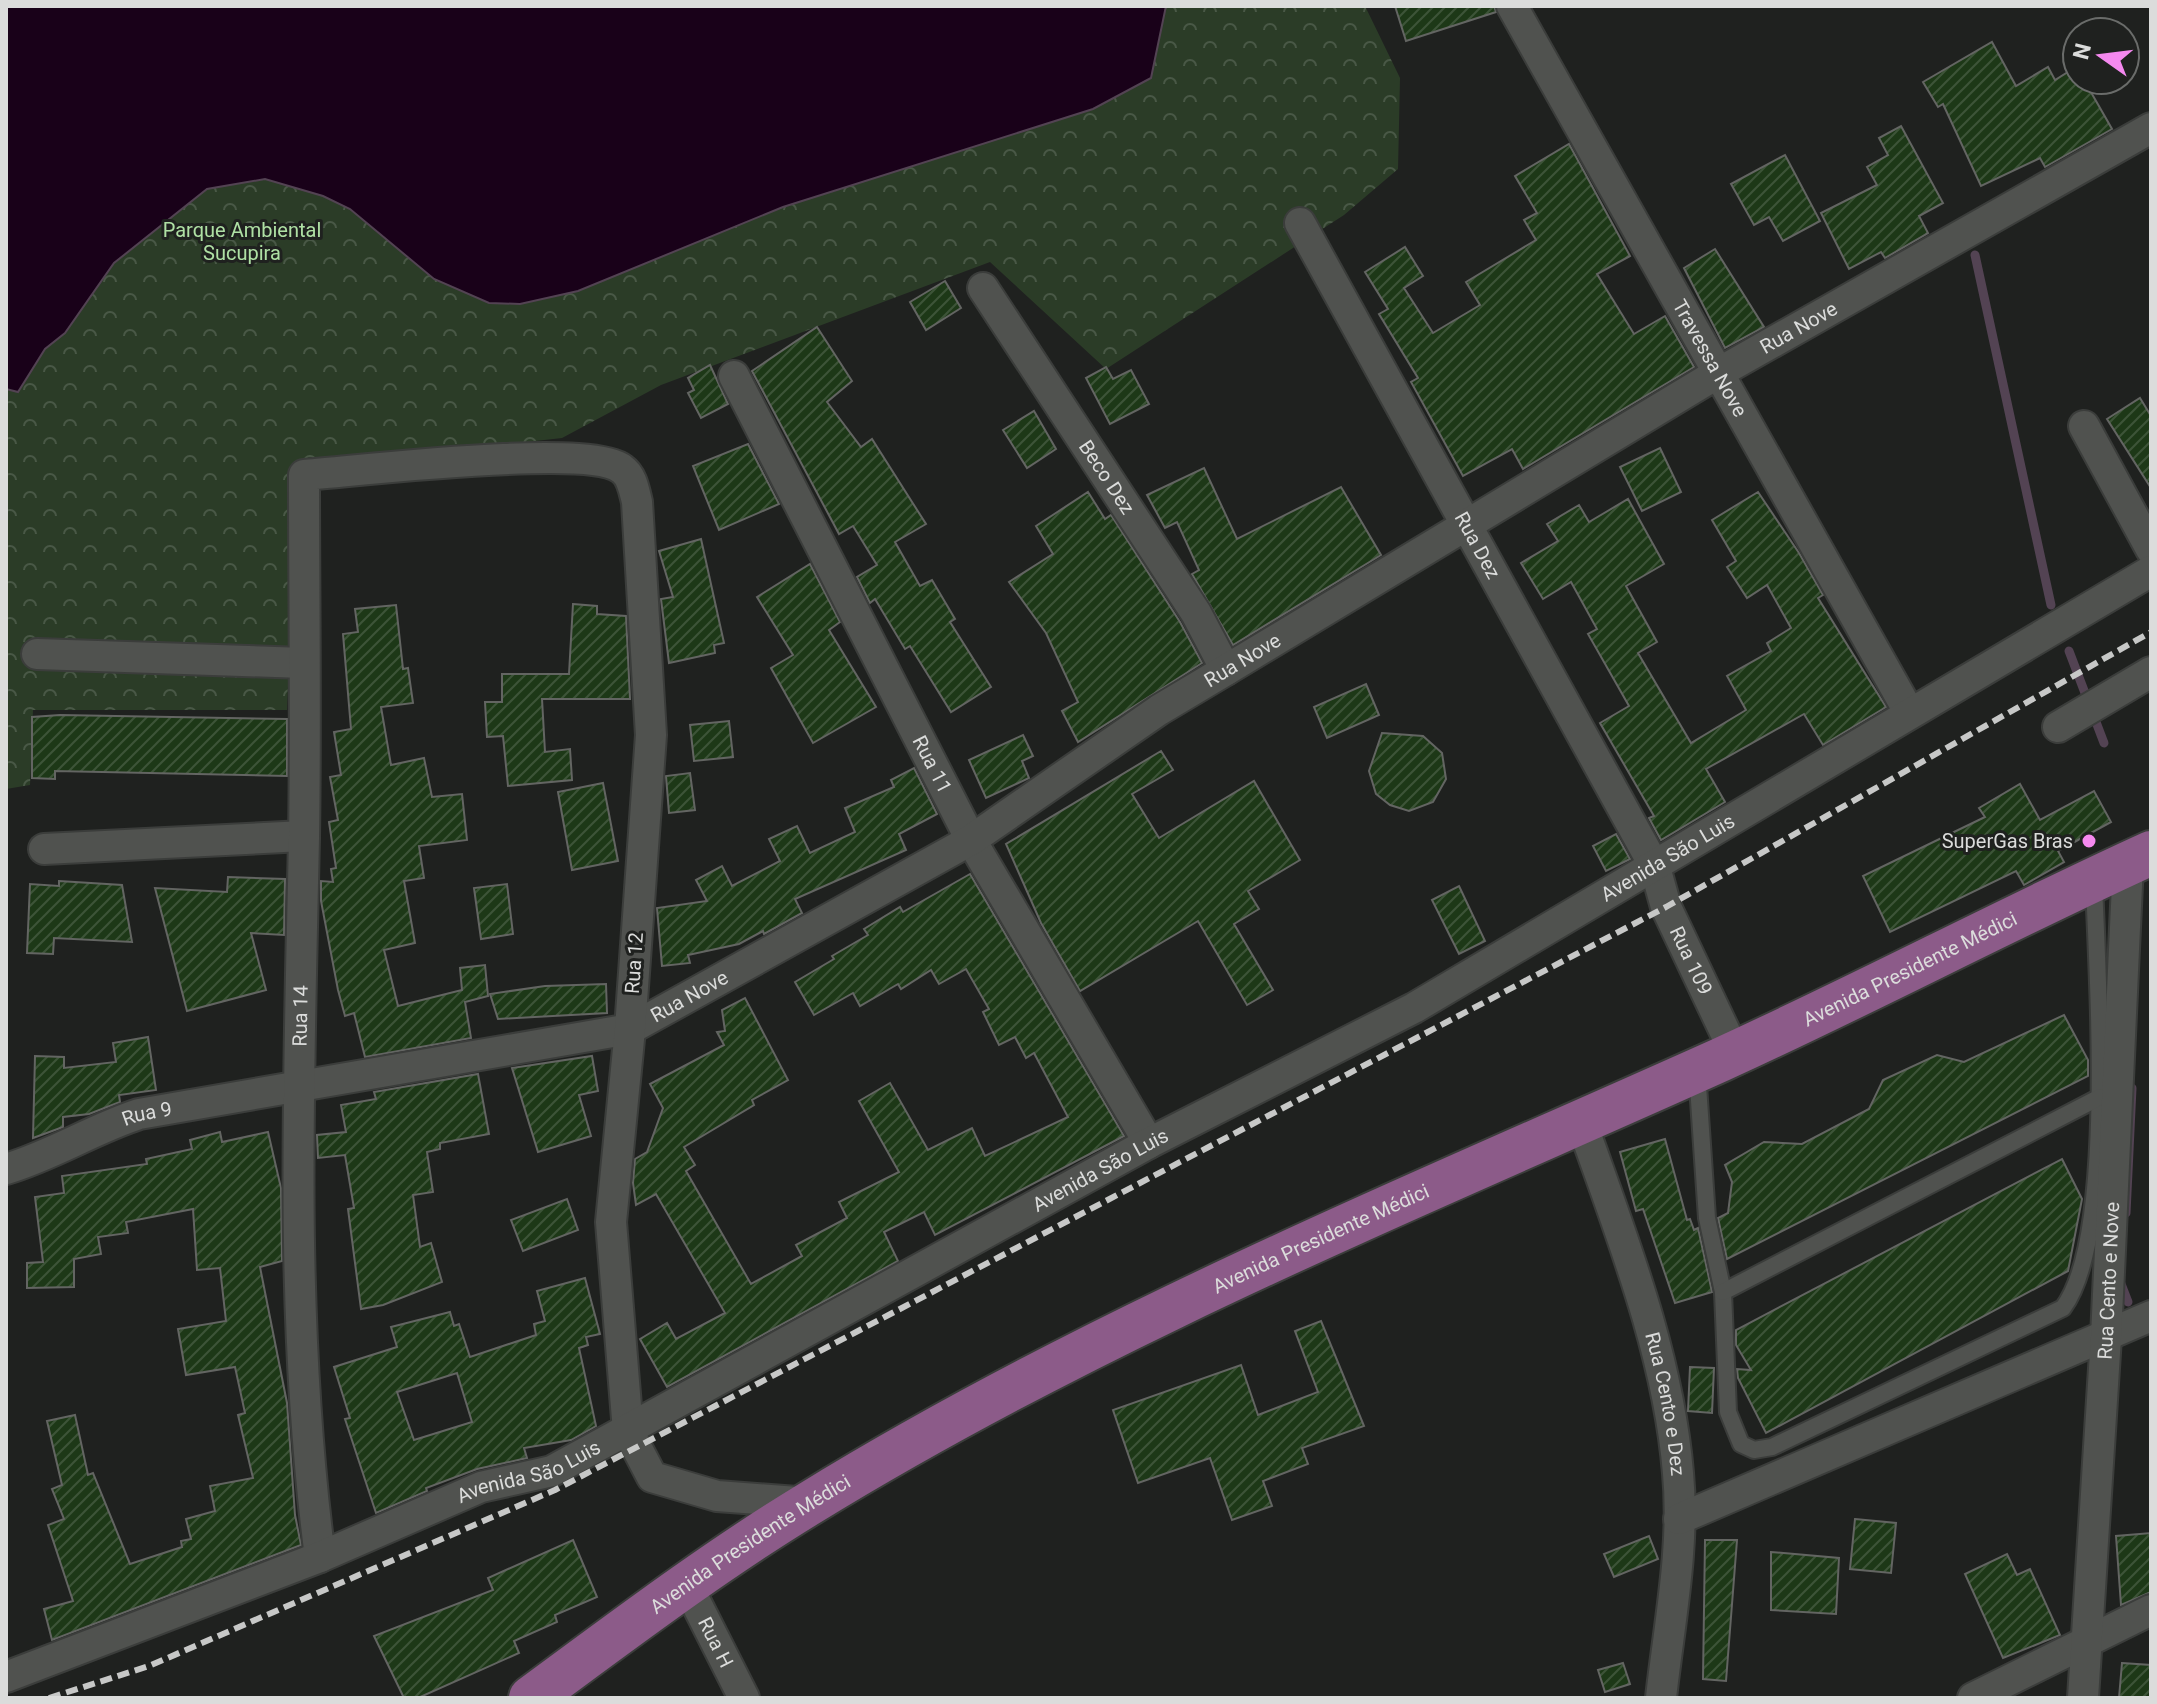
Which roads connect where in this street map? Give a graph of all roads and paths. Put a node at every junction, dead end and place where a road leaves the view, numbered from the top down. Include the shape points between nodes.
1 (1512, 6) edge
2 (2151, 128) edge
3 (1300, 223) dead end
4 (983, 288) dead end
5 (1720, 372) junction
6 (734, 376) dead end
7 (2084, 426) dead end
8 (304, 475) joint
9 (1466, 525) junction
10 (2151, 549) edge
11 (2151, 571) edge
12 (37, 654) dead end
13 (304, 663) junction
14 (1226, 670) junction
15 (2151, 672) edge
16 (1909, 712) junction
17 (2068, 721) dead end
18 (304, 836) junction
19 (971, 840) junction
20 (44, 849) dead end
21 (2124, 865) edge
22 (1655, 867) junction
23 (630, 1029) junction
24 (1716, 1061) junction
25 (297, 1086) junction
26 (2100, 1097) junction
27 (1581, 1121) junction
28 (1149, 1143) junction
29 (6, 1169) edge
30 (1723, 1292) junction
31 (2151, 1316) edge
32 (2106, 1337) junction
33 (628, 1431) junction
34 (810, 1503) junction
35 (1679, 1519) junction
36 (320, 1557) junction
37 (687, 1585) junction
38 (2151, 1610) edge
39 (2089, 1638) junction
40 (6, 1677) edge
41 (531, 1698) edge
42 (744, 1698) edge
43 (1661, 1698) edge
44 (1973, 1698) edge
45 (2083, 1698) edge

1 - 5 street, Travessa Nove
2 - 5 street, Rua Nove
3 - 9 street, Rua Dez
4 - 14 street, Beco Dez via 1196,613
5 - 9 street, Rua Nove
5 - 16 street, Travessa Nove
6 - 19 street, Rua 11
7 - 10 street
8 - 13 street, Rua 14
8 - 23 street, Rua 12 via 551,457 607,461 631,479 637,502 651,735
9 - 14 street, Rua Nove
9 - 22 street, Rua Dez
11 - 16 street, Avenida São Luis
12 - 13 street
13 - 18 street, Rua 14
14 - 19 street, Rua Nove
15 - 17 street
16 - 22 street, Avenida São Luis
18 - 20 street
18 - 25 street, Rua 14
19 - 23 street, Rua Nove
19 - 28 street, Rua 11
21 - 24 main road, Avenida Presidente Médici
21 - 26 lane
21 - 32 street, Rua Cento e Nove
22 - 24 street, Rua 109
22 - 28 street, Avenida São Luis via 1414,1008
23 - 25 street, Rua Nove
23 - 33 street, Rua 12 via 611,1222
24 - 27 main road, Avenida Presidente Médici
24 - 30 lane via 1707,1218
25 - 29 street, Rua 9 via 139,1114
25 - 36 street, Rua 14 via 304,1416
26 - 30 lane
26 - 30 lane via 2083,1264 2075,1292 2063,1308 1772,1447 1754,1450 1741,1444 1728,1412
27 - 34 main road, Avenida Presidente Médici via 1135,1326
27 - 35 street, Rua Cento e Dez via 1661,1371 1676,1451
28 - 33 street, Avenida São Luis
31 - 32 street
32 - 35 street
32 - 39 street, Rua Cento e Nove
33 - 34 street via 652,1477 717,1496
33 - 36 street, Avenida São Luis via 552,1471 481,1487
34 - 37 main road, Avenida Presidente Médici
35 - 43 street, Rua Cento e Dez
36 - 40 street, Avenida São Luis
37 - 41 main road, Avenida Presidente Médici
37 - 42 street, Rua H
38 - 39 street
39 - 44 street
39 - 45 street, Rua Cento e Nove

